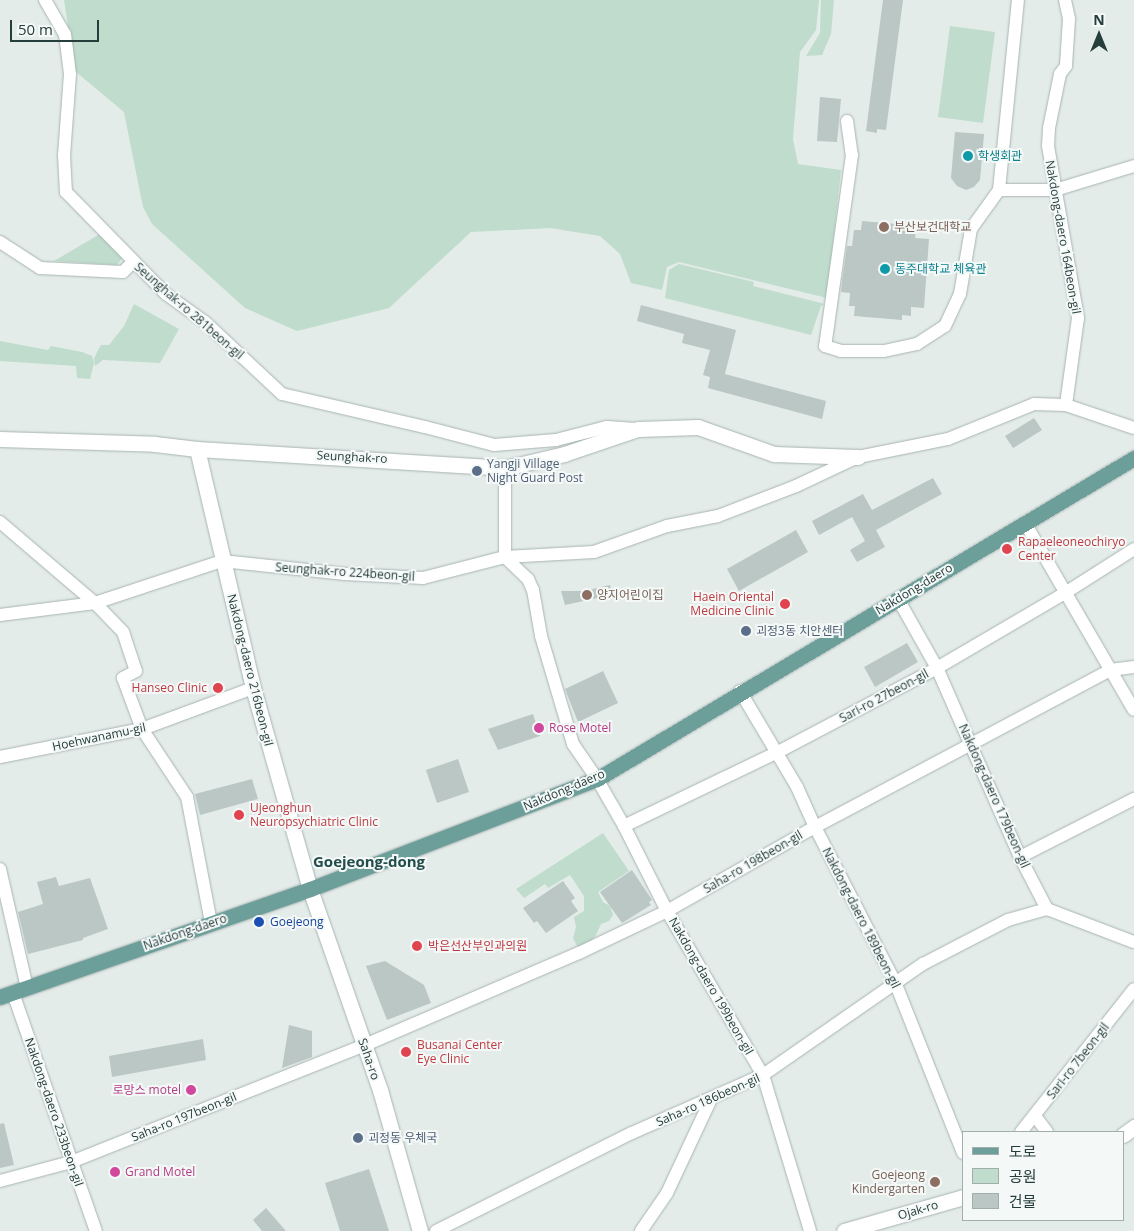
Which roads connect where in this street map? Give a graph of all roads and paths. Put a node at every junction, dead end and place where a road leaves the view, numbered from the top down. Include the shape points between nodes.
1 (45, 0) edge
2 (1018, 0) edge
3 (1065, 0) edge
4 (847, 121) dead end
5 (1134, 166) edge
6 (999, 190) junction
7 (1055, 190) junction
8 (0, 242) edge
9 (134, 262) junction
10 (1066, 405) junction
11 (1134, 428) edge
12 (638, 429) junction
13 (0, 439) edge
14 (197, 449) junction
15 (858, 457) junction
16 (1134, 458) edge
17 (505, 468) junction
18 (0, 522) edge
19 (1025, 523) junction
20 (1134, 549) edge
21 (505, 557) junction
22 (222, 561) junction
23 (1065, 593) junction
24 (898, 599) junction
25 (95, 603) junction
26 (0, 615) edge
27 (1134, 667) edge
28 (937, 668) junction
29 (1110, 670) junction
30 (253, 688) junction
31 (740, 691) junction
32 (1134, 710) edge
33 (142, 729) junction
34 (970, 743) junction
35 (778, 752) junction
36 (0, 757) edge
37 (597, 779) junction
38 (1134, 799) edge
39 (624, 826) junction
40 (815, 827) junction
41 (1020, 857) junction
42 (0, 869) edge
43 (2, 888) edge
44 (310, 889) junction
45 (1047, 909) junction
46 (667, 911) junction
47 (211, 923) junction
48 (1134, 942) edge
49 (895, 982) junction
50 (1134, 989) edge
51 (13, 993) edge
52 (364, 1045) junction
53 (763, 1075) junction
54 (710, 1101) junction
55 (1035, 1116) junction
56 (1022, 1131) edge
57 (1046, 1131) edge
58 (962, 1150) edge
59 (71, 1162) junction
60 (0, 1181) edge
61 (962, 1197) edge
62 (96, 1231) edge
63 (420, 1231) edge
64 (436, 1231) edge
65 (640, 1231) edge
66 (810, 1231) edge
67 (844, 1231) edge

1 - 9 street, Seunghak-ro 281beon-gil via 65,34 70,74 64,155 66,192
2 - 6 street
3 - 7 street, Nakdong-daero 164beon-gil via 1069,19 1066,66 1060,74 1048,146
4 - 6 street via 852,156 825,346 841,351 884,351 917,344 945,326 960,294 970,229
5 - 7 street
6 - 7 street
7 - 10 street, Nakdong-daero 164beon-gil via 1078,318
8 - 9 street via 40,268 123,272
9 - 12 street, Seunghak-ro 281beon-gil via 166,294 206,322 282,394 494,445 556,440 607,427
10 - 11 street
10 - 15 street, Seunghak-ro 224beon-gil via 1034,404 948,439
12 - 15 street, Seunghak-ro via 698,427 774,454
12 - 17 street, Seunghak-ro via 564,454
13 - 14 street, Seunghak-ro via 155,444
14 - 17 street, Seunghak-ro
14 - 22 street, Nakdong-daero 216beon-gil
15 - 21 street, Seunghak-ro 224beon-gil via 796,486 718,516 667,526 594,552
16 - 19 main road, Nakdong-daero
17 - 21 street
18 - 25 street
19 - 23 street
19 - 24 main road, Nakdong-daero
20 - 23 street, Sari-ro 27beon-gil
21 - 22 street, Seunghak-ro 224beon-gil via 423,578 345,574
21 - 37 street, Nakdong-daero 199beon-gil via 528,579 533,590 541,636 573,744
22 - 25 street, Seunghak-ro 224beon-gil
22 - 30 street, Nakdong-daero 216beon-gil
23 - 28 street, Sari-ro 27beon-gil
23 - 29 street
24 - 28 street, Nakdong-daero 179beon-gil
24 - 31 main road, Nakdong-daero
25 - 26 street, Seunghak-ro 224beon-gil
25 - 33 street via 123,632 136,671 123,678
27 - 29 street, Saha-ro 198beon-gil
28 - 34 street, Nakdong-daero 179beon-gil
28 - 35 street, Sari-ro 27beon-gil
29 - 32 street
29 - 34 street, Saha-ro 198beon-gil
30 - 33 street, Hoehwanamu-gil
30 - 44 street, Nakdong-daero 216beon-gil
31 - 35 street, Nakdong-daero 189beon-gil
31 - 37 main road, Nakdong-daero
33 - 36 street, Hoehwanamu-gil
33 - 47 street via 187,797
34 - 40 street, Saha-ro 198beon-gil
34 - 41 street, Nakdong-daero 179beon-gil
35 - 39 street, Sari-ro 27beon-gil
35 - 40 street, Nakdong-daero 189beon-gil
37 - 39 street, Nakdong-daero 199beon-gil
37 - 44 main road, Nakdong-daero
38 - 41 street
39 - 46 street, Nakdong-daero 199beon-gil
40 - 46 street, Saha-ro 198beon-gil
40 - 49 street, Nakdong-daero 189beon-gil
41 - 45 street, Nakdong-daero 179beon-gil
42 - 43 street, Nakdong-daero 233beon-gil
43 - 51 street, Nakdong-daero 233beon-gil
44 - 47 main road, Nakdong-daero
44 - 52 street, Saha-ro
45 - 48 street
45 - 49 street, Saha-ro 186beon-gil via 1008,920 931,959
46 - 52 street, Saha-ro 198beon-gil via 579,954
46 - 53 street, Nakdong-daero 199beon-gil
47 - 51 main road, Nakdong-daero
49 - 53 street, Saha-ro 186beon-gil
49 - 58 street, Nakdong-daero 189beon-gil
50 - 55 street, Sari-ro 7beon-gil
51 - 59 street, Nakdong-daero 233beon-gil
52 - 59 street, Saha-ro 197beon-gil
52 - 63 street, Saha-ro
53 - 54 street, Saha-ro 186beon-gil
53 - 66 street, Nakdong-daero 199beon-gil
54 - 64 street, Saha-ro 186beon-gil via 632,1134
54 - 65 street via 667,1193
55 - 56 street, Sari-ro 7beon-gil
55 - 57 street
59 - 60 street, Saha-ro 197beon-gil
59 - 62 street, Nakdong-daero 233beon-gil
61 - 67 street, Ojak-ro

